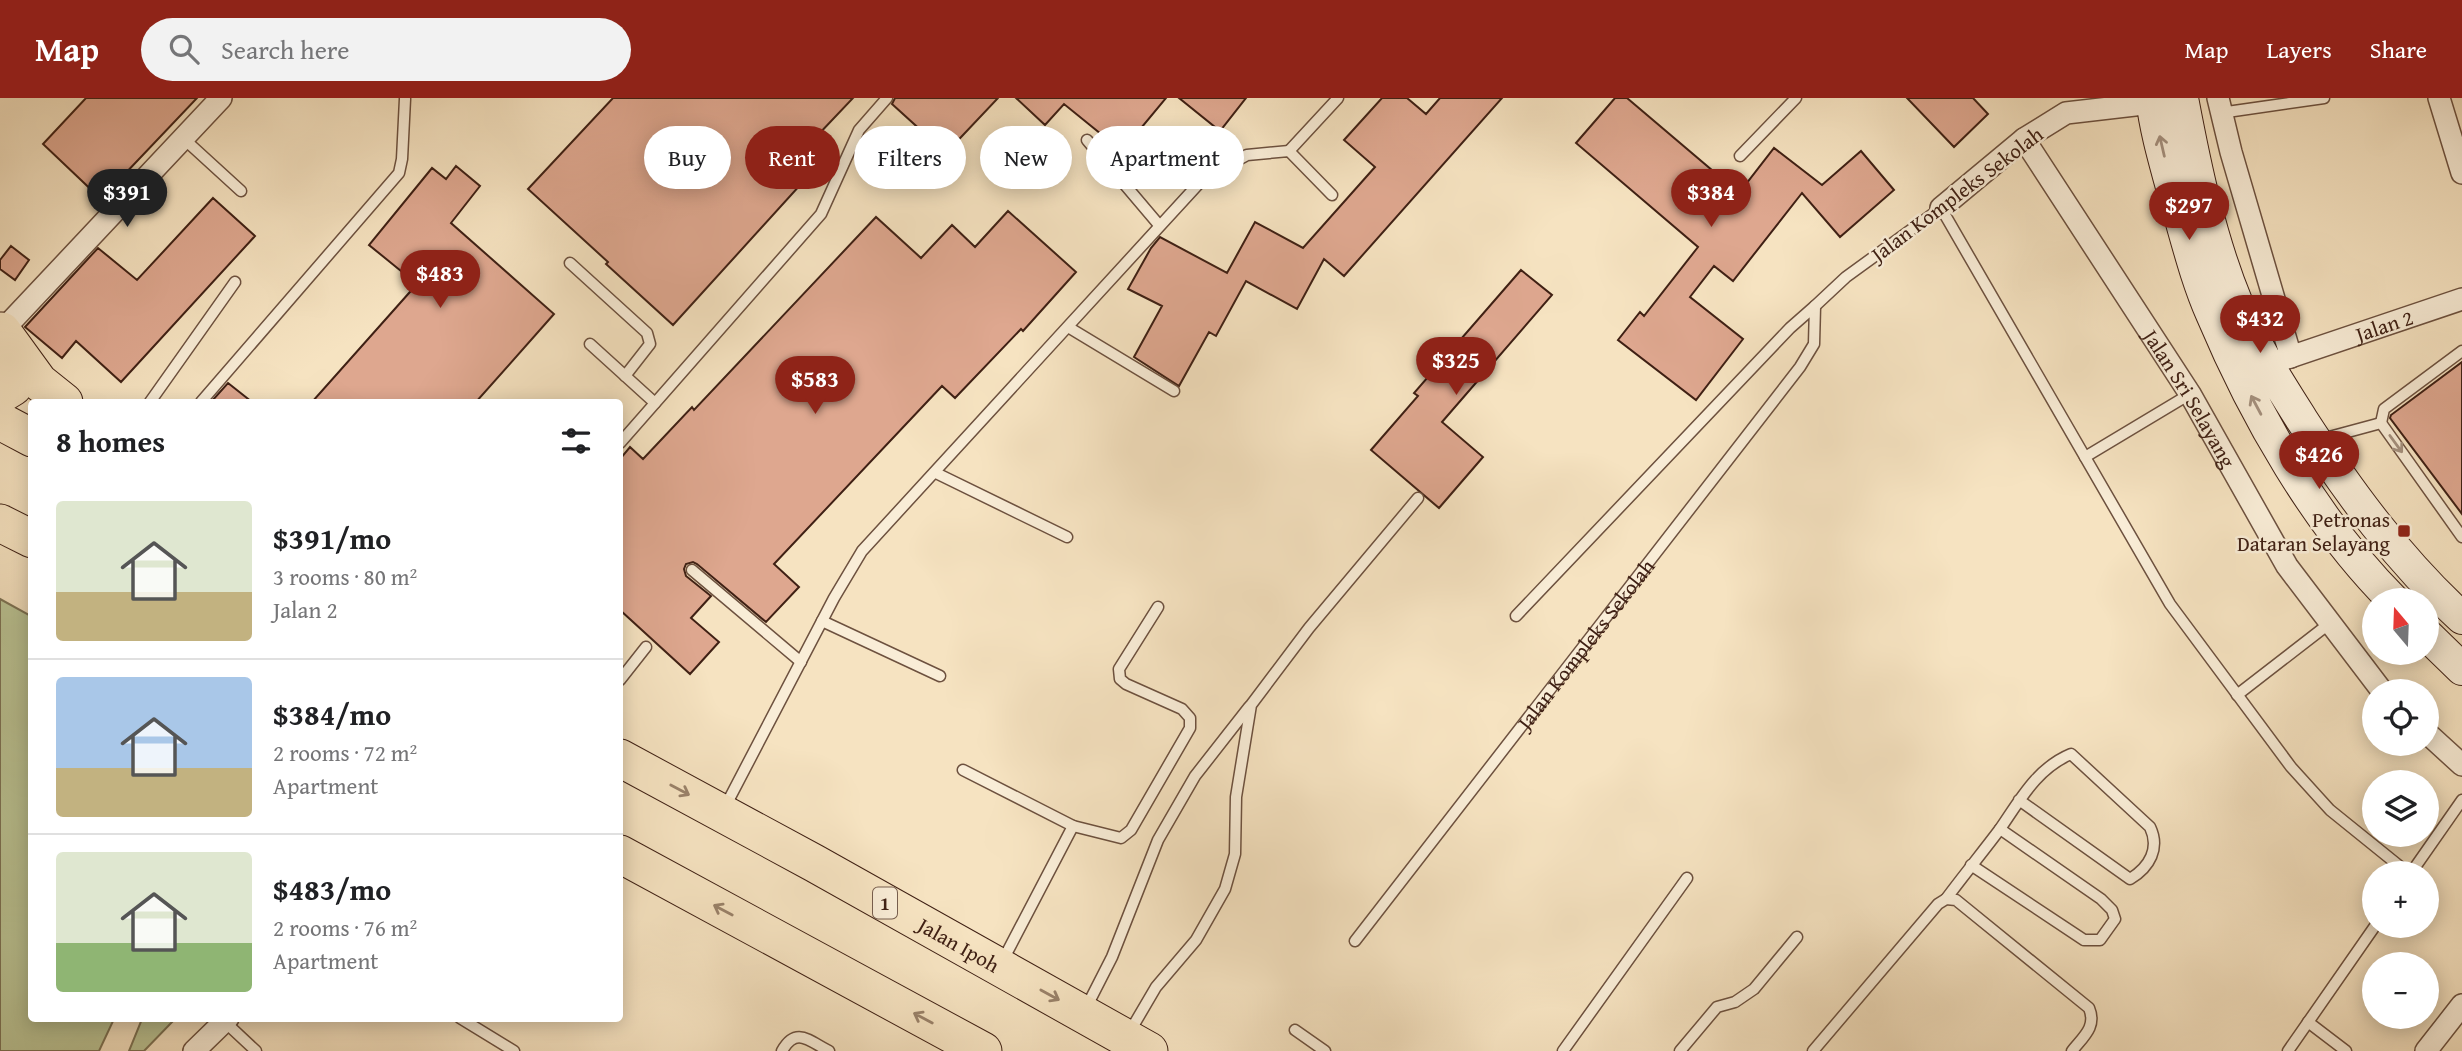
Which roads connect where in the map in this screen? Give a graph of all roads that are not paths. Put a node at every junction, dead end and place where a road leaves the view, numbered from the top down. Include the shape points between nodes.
1 (221, 98) edge
2 (887, 98) edge
3 (1338, 98) edge
4 (1796, 98) edge
5 (2324, 98) edge
6 (2439, 98) edge
7 (405, 99) edge
8 (2162, 100) edge
9 (2071, 106) edge
10 (2219, 106) edge
11 (183, 138) junction
12 (2024, 139) junction
13 (1289, 151) junction
14 (1740, 156) dead end
15 (2462, 173) edge
16 (1129, 189) edge
17 (241, 191) dead end
18 (1332, 195) dead end
19 (1941, 208) junction
20 (1159, 225) junction
21 (570, 263) dead end
22 (235, 282) dead end
23 (2462, 300) edge
24 (1815, 306) junction
25 (1068, 327) junction
26 (2, 331) junction
27 (590, 344) dead end
28 (2462, 351) edge
29 (2279, 361) junction
30 (625, 376) junction
31 (1174, 391) dead end
32 (2190, 394) junction
33 (0, 395) edge
34 (60, 399) edge
35 (152, 399) edge
36 (204, 399) edge
37 (654, 403) junction
38 (0, 421) edge
39 (2381, 423) junction
40 (28, 436) edge
41 (623, 439) edge
42 (2316, 441) junction
43 (2085, 457) junction
44 (936, 473) junction
45 (1418, 498) dead end
46 (0, 523) edge
47 (28, 537) edge
48 (1067, 537) dead end
49 (2462, 537) edge
50 (692, 570) dead end
51 (2381, 588) edge
52 (1158, 607) dead end
53 (2456, 609) edge
54 (1516, 616) dead end
55 (822, 621) junction
56 (2330, 623) junction
57 (646, 647) dead end
58 (2440, 648) edge
59 (801, 662) junction
60 (2462, 669) edge
61 (623, 676) edge
62 (940, 676) dead end
63 (2373, 679) edge
64 (2237, 695) junction
65 (1251, 705) junction
66 (2439, 744) edge
67 (623, 760) edge
68 (2462, 765) edge
69 (964, 769) dead end
70 (2019, 800) junction
71 (2462, 800) edge
72 (722, 813) junction
73 (1073, 826) junction
74 (2000, 829) junction
75 (623, 856) edge
76 (2394, 861) edge
77 (2418, 861) edge
78 (1971, 865) junction
79 (1687, 878) dead end
80 (1946, 900) junction
81 (1797, 937) dead end
82 (2367, 938) edge
83 (1355, 941) dead end
84 (999, 967) junction
85 (2462, 1005) edge
86 (1083, 1013) junction
87 (225, 1022) edge
88 (229, 1022) edge
89 (467, 1022) edge
90 (2308, 1022) junction
91 (1295, 1030) dead end
92 (1137, 1045) edge
93 (194, 1051) edge
94 (256, 1051) edge
95 (514, 1051) edge
96 (782, 1051) edge
97 (829, 1051) edge
98 (983, 1051) edge
99 (1325, 1051) edge
100 (1563, 1051) edge
101 (1680, 1051) edge
102 (1813, 1051) edge
103 (2072, 1051) edge
104 (2288, 1051) edge
105 (2346, 1051) edge
106 (2426, 1051) edge

1 - 11 street
2 - 37 lane via 859,130 821,214
3 - 13 lane
4 - 14 lane
5 - 10 lane
6 - 15 street
7 - 36 lane via 399,173
8 - 9 street, Jalan Kompleks Sekolah
8 - 29 main road via 2198,175 2237,304
51 -> 8 main road via 2327,524 2283,456 2211,312 2171,181
9 - 12 street, Jalan Kompleks Sekolah
10 - 29 street
11 - 17 lane
11 - 26 street
12 - 19 street, Jalan Kompleks Sekolah
12 - 32 street, Jalan Sri Selayang
13 - 18 lane
13 - 20 lane via 1247,155 1202,179
16 - 20 lane
19 - 24 lane, Jalan Kompleks Sekolah via 1846,277
19 - 43 lane
20 - 25 lane
21 - 30 lane via 647,333 650,344
22 - 35 lane
23 - 29 street, Jalan 2
24 - 54 lane, Jalan Kompleks Sekolah
24 - 83 lane, Jalan Kompleks Sekolah via 1814,344 1783,389
25 - 31 lane
25 - 44 lane
26 - 33 highway via 16,376 13,387
26 - 34 highway via 39,382
27 - 30 lane
28 - 39 lane via 2384,409
29 - 42 main road
30 - 37 lane
32 - 43 lane
32 - 56 street, Jalan Sri Selayang via 2287,566
37 - 41 lane
38 - 40 highway
39 - 42 lane
39 -> 49 lane
42 - 53 main road via 2388,540
43 - 64 lane via 2170,604
44 - 48 lane
44 - 55 lane via 862,551
45 - 65 lane
46 - 47 highway
50 - 59 lane
52 - 73 lane via 1119,670 1120,679 1182,709 1190,718 1190,728 1131,830 1121,838
55 - 59 lane
55 - 62 lane
56 - 63 street, Jalan Sri Selayang
56 - 64 lane
57 - 61 lane
58 - 60 main road
59 - 72 lane
64 - 76 lane via 2330,810
65 - 86 lane via 1195,776 1158,840 1112,957
65 - 92 lane via 1236,797 1235,854 1225,889 1196,940 1156,987
66 - 68 street
67 -> 72 highway, Jalan Ipoh / 1
69 - 73 lane
70 - 70 lane via 2053,761 2071,754 2150,827 2156,840 2153,851 2141,873 2130,879
70 - 74 lane
71 - 77 lane
72 - 84 highway, Jalan Ipoh / 1
73 - 84 lane
74 - 78 lane
74 - 78 lane via 2112,910 2115,919 2099,940 2084,940
98 -> 75 highway
78 - 80 lane
79 - 100 lane
80 - 102 lane
80 - 103 lane via 1956,900 2089,1008 2092,1026
81 - 101 lane via 1754,989 1717,1007
82 - 90 lane
84 -> 86 highway, Jalan Ipoh / 1
85 - 106 street
86 - 92 highway, Jalan Ipoh / 1
87 - 93 street
88 - 94 lane
89 - 95 lane
90 - 104 lane
90 - 105 lane
91 - 99 lane
96 - 97 lane via 794,1036

